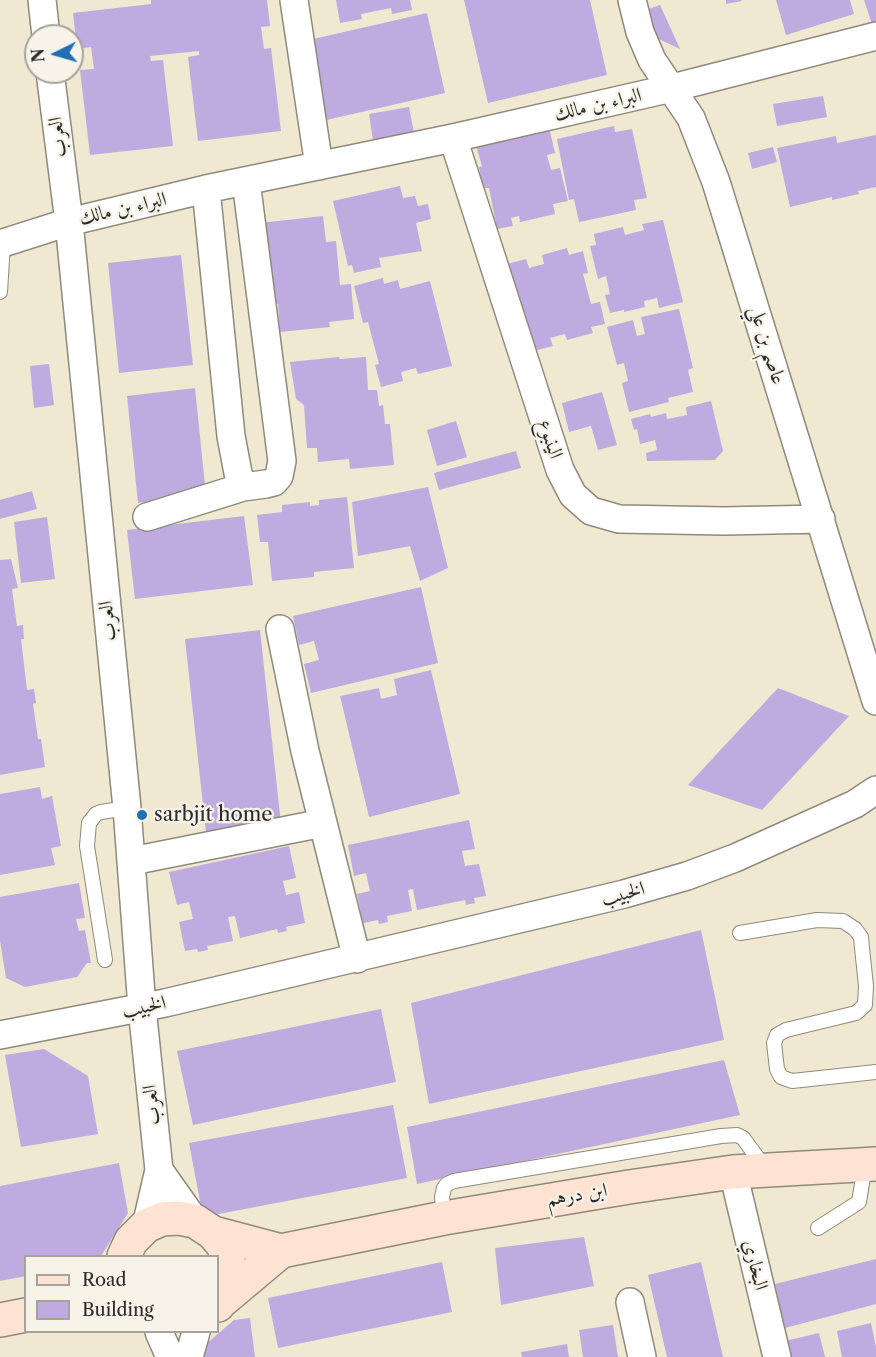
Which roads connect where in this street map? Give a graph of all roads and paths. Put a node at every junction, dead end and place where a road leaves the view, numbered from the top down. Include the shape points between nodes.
1 (42, 0) edge
2 (294, 0) edge
3 (632, 0) edge
4 (45, 24) edge
5 (876, 36) edge
6 (52, 84) edge
7 (672, 88) junction
8 (453, 138) junction
9 (319, 166) junction
10 (246, 181) junction
11 (206, 189) junction
12 (69, 222) junction
13 (2, 243) edge
14 (0, 292) edge
15 (243, 487) junction
16 (147, 517) dead end
17 (821, 519) junction
18 (280, 629) dead end
19 (876, 701) edge
20 (876, 790) edge
21 (127, 808) junction
22 (323, 823) junction
23 (132, 861) junction
24 (740, 933) dead end
25 (357, 958) junction
26 (105, 960) dead end
27 (142, 1008) junction
28 (0, 1035) edge
29 (876, 1072) edge
30 (871, 1164) edge
31 (766, 1169) junction
32 (159, 1170) junction
33 (734, 1172) junction
34 (444, 1218) junction
35 (146, 1226) junction
36 (204, 1227) junction
37 (818, 1228) dead end
38 (281, 1251) junction
39 (125, 1255) edge
40 (219, 1302) edge
41 (630, 1302) dead end
42 (219, 1303) edge
43 (24, 1315) edge
44 (0, 1320) edge
45 (159, 1333) edge
46 (196, 1333) edge
47 (170, 1357) edge
48 (189, 1357) edge
49 (642, 1357) edge
50 (777, 1357) edge

1 - 4 street
2 - 9 street
3 - 7 street, عاصم بن علي via 652,60
5 - 7 street, البراء بن مالك
6 - 12 street, العرب
7 - 8 street, البراء بن مالك
7 - 17 street, عاصم بن علي via 691,118 716,182
8 - 9 street, البراء بن مالك
8 - 17 street, الينبوع via 560,470 573,495 591,511 619,519
9 - 10 street, البراء بن مالك
10 - 11 street, البراء بن مالك
10 - 15 street via 282,469 274,482
11 - 12 street, البراء بن مالك
11 - 15 street via 231,436
12 - 13 street, البراء بن مالك
12 - 21 street, العرب
13 - 14 lane
15 - 16 street
17 - 19 street, عاصم بن علي
18 - 22 street
20 - 25 street, الخبيب via 791,834 687,876
21 - 23 street, العرب
21 - 26 lane via 101,812 89,823 87,846
22 - 23 street
22 - 25 street
23 - 27 street, العرب
24 - 29 lane via 817,920 843,921 855,929 861,937 865,1005 856,1013 777,1035 777,1068 781,1077 792,1081
25 - 27 street, الخبيب
27 - 28 street, الخبيب
27 - 32 street, العرب
30 - 31 street, ابن درهم
30 - 37 lane via 859,1202
31 - 33 street, ابن درهم
31 - 34 lane via 743,1138 721,1136 454,1181 444,1188
32 - 35 street, العرب
32 - 36 street, العرب
33 - 34 street, ابن درهم
33 - 50 street, البخاري
34 - 38 street, ابن درهم
35 - 36 street, ابن درهم via 178,1218
35 - 39 street
36 - 38 street, ابن درهم
36 - 40 street via 223,1245 228,1259 229,1275
38 - 42 street, ابن درهم
41 - 49 street
43 - 44 street
45 - 47 street
46 - 48 street

